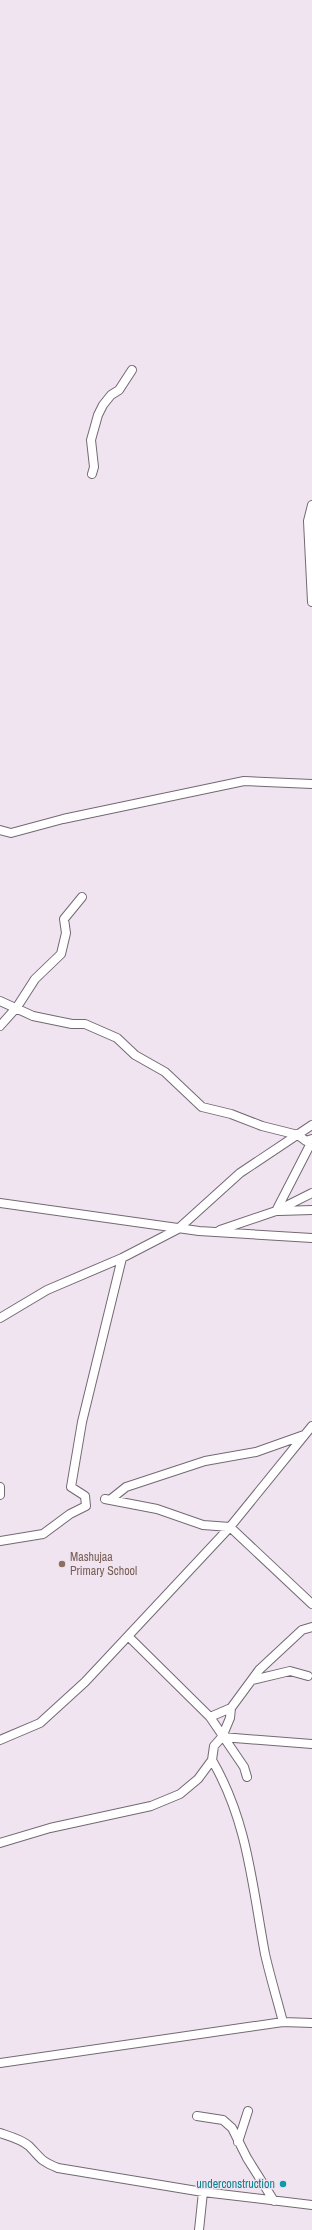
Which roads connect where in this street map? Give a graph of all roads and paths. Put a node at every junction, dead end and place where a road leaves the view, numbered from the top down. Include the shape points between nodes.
1 (132, 370) dead end
2 (92, 474) dead end
3 (312, 505) edge
4 (312, 602) edge
5 (312, 784) edge
6 (0, 830) edge
7 (82, 897) dead end
8 (0, 1000) edge
9 (17, 1008) junction
10 (0, 1026) edge
11 (312, 1125) edge
12 (298, 1135) junction
13 (312, 1140) edge
14 (312, 1193) edge
15 (0, 1203) edge
16 (312, 1210) edge
17 (276, 1211) junction
18 (178, 1229) junction
19 (214, 1232) junction
20 (312, 1238) edge
21 (122, 1258) junction
22 (0, 1318) edge
23 (312, 1426) edge
24 (305, 1435) junction
25 (0, 1487) edge
26 (0, 1495) edge
27 (230, 1527) junction
28 (1, 1539) edge
29 (312, 1604) edge
30 (312, 1627) edge
31 (129, 1637) junction
32 (308, 1676) dead end
33 (252, 1680) junction
34 (231, 1708) junction
35 (210, 1717) junction
36 (222, 1737) junction
37 (0, 1740) edge
38 (312, 1744) edge
39 (212, 1760) junction
40 (247, 1777) dead end
41 (0, 1843) edge
42 (283, 2022) junction
43 (312, 2022) edge
44 (0, 2063) edge
45 (248, 2111) dead end
46 (198, 2116) dead end
47 (0, 2133) edge
48 (238, 2142) junction
49 (203, 2192) junction
50 (274, 2201) junction
51 (312, 2205) edge
52 (199, 2230) edge

1 - 2 street via 119,390 103,405 98,415 91,440 94,468
3 - 4 street via 308,521
5 - 6 street via 244,781 86,814 12,833
7 - 9 street via 64,919 66,933 61,954 35,979
8 - 9 street
9 - 10 street
9 - 12 street via 33,1016 85,1024 117,1038 135,1055 165,1072 202,1108
11 - 12 street
12 - 13 street via 306,1141
12 - 18 street via 240,1173
13 - 17 street
14 - 17 street
15 - 18 street
16 - 17 street
17 - 19 street
18 - 19 street
18 - 21 street
19 - 20 street
21 - 22 street via 47,1290
21 - 28 street via 82,1422 71,1487 85,1496 86,1506 70,1514 43,1534
23 - 24 street
24 - 27 street
24 - 27 street via 256,1452 205,1461 126,1487 108,1499 157,1510 203,1525
25 - 26 street
27 - 29 street
27 - 31 street
30 - 33 street via 302,1630 258,1670
31 - 35 street
31 - 37 street via 40,1723
32 - 33 street via 290,1671
33 - 34 street
34 - 35 street
34 - 36 street via 230,1718
35 - 36 street
36 - 38 street
36 - 39 street via 214,1746
36 - 40 street via 244,1767
39 - 41 street via 198,1779 180,1794 151,1806 50,1828
39 - 42 street via 226,1785 240,1822 250,1860 266,1954
42 - 43 street
42 - 44 street
45 - 48 street
46 - 48 street via 223,2120 232,2128
47 - 49 street via 21,2141 44,2162 58,2168
48 - 50 street
49 - 50 street
49 - 52 street
50 - 51 street

